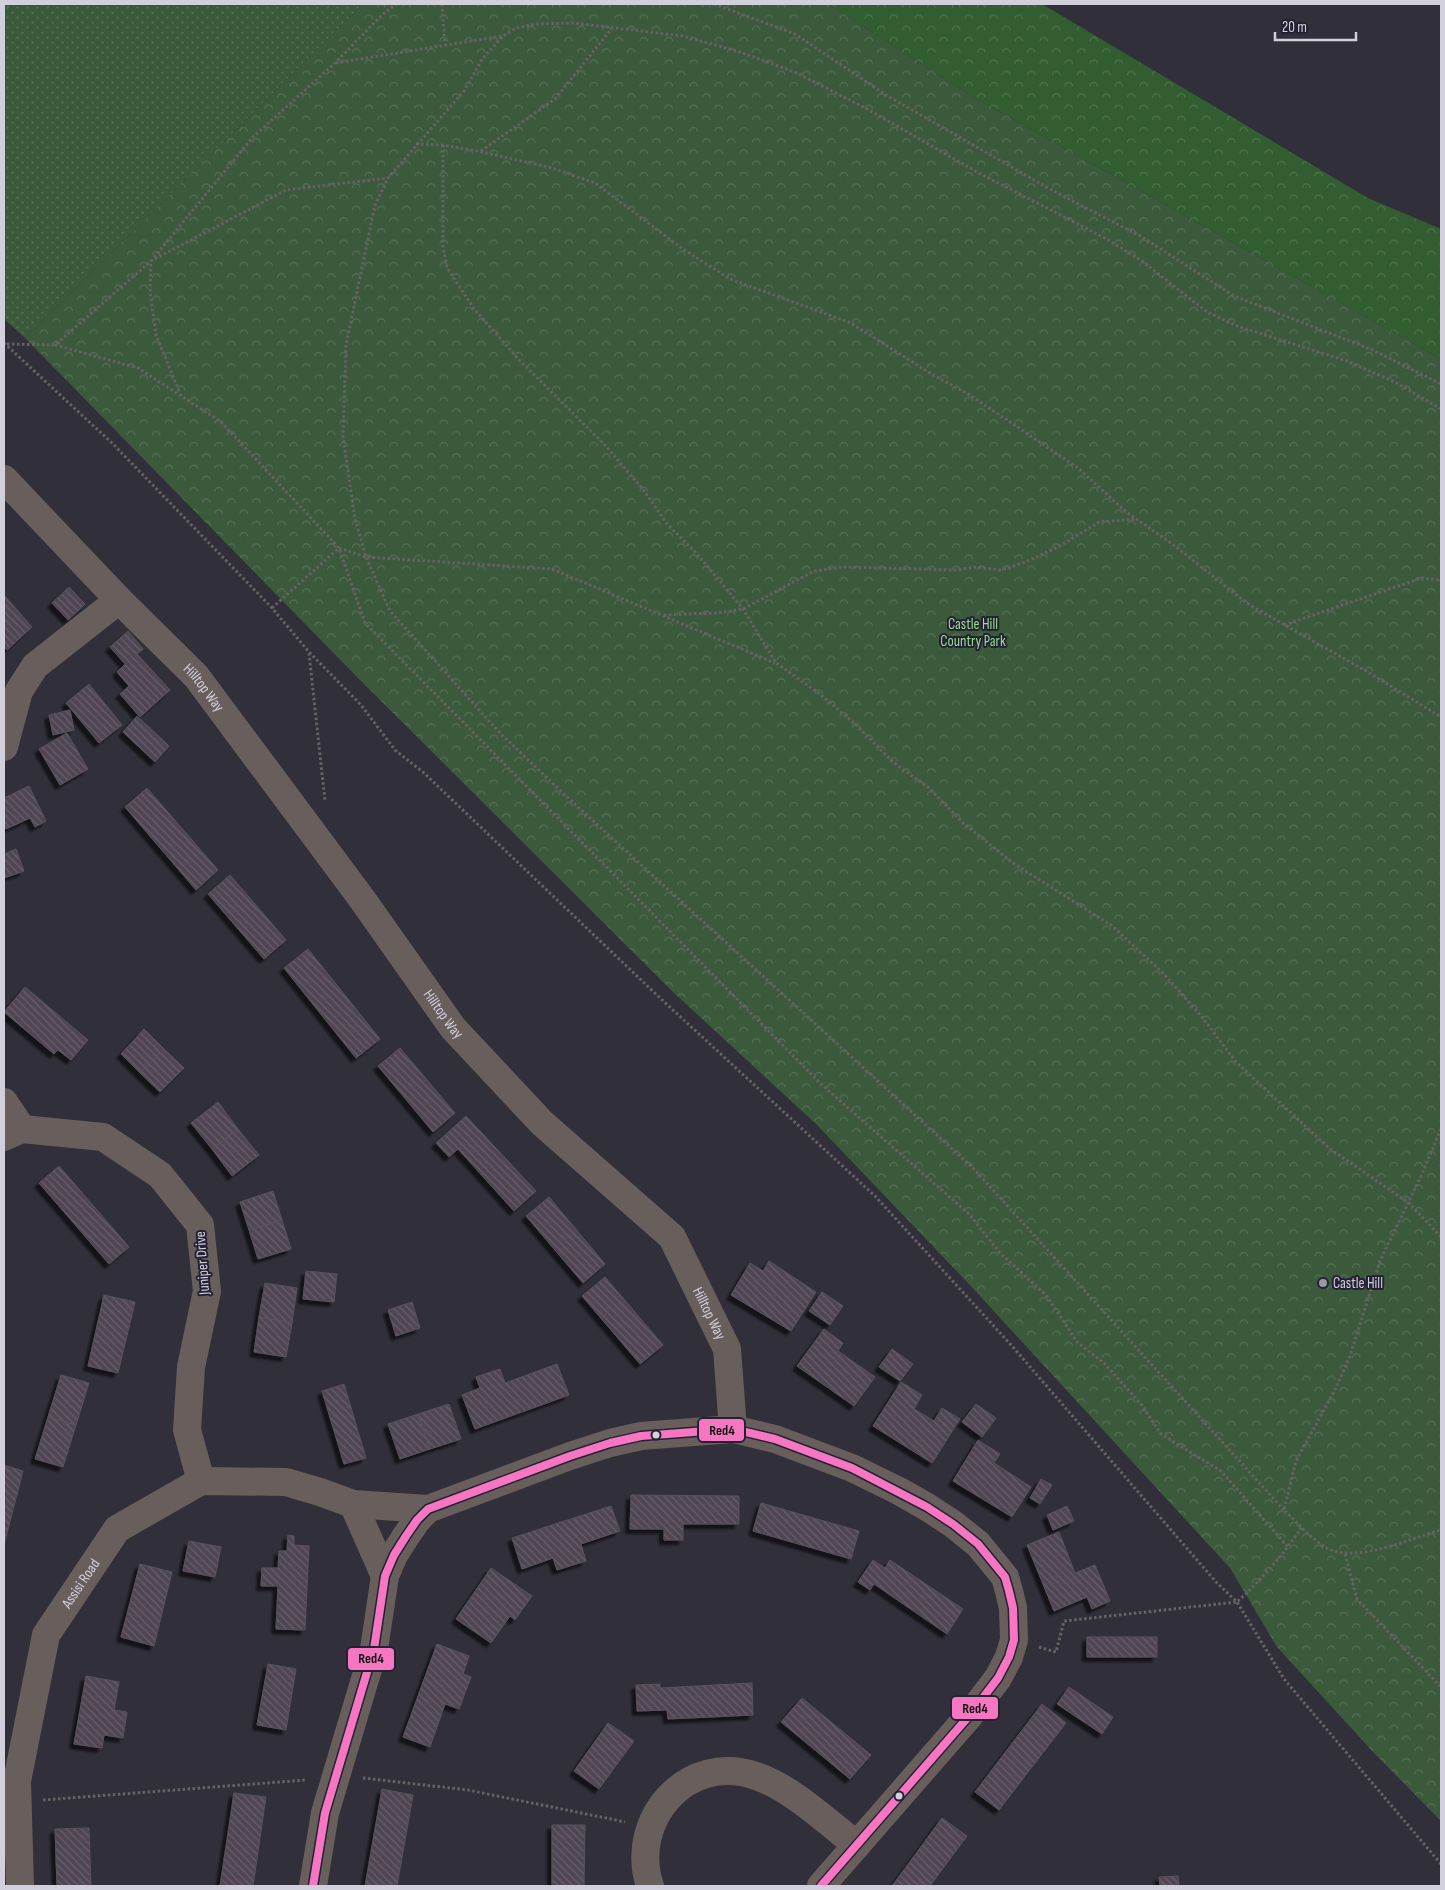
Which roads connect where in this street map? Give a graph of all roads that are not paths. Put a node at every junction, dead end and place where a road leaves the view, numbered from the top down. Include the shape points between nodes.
1 (4, 479) edge
2 (119, 600) junction
3 (4, 747) edge
4 (4, 1102) edge
5 (13, 1133) edge
6 (733, 1430) junction
7 (201, 1481) junction
8 (353, 1504) junction
9 (428, 1509) junction
10 (385, 1576) junction
11 (856, 1845) junction
12 (20, 1886) edge
13 (313, 1886) edge
14 (650, 1886) edge
15 (821, 1886) edge

1 - 2 street, Hilltop Way
2 - 3 street via 35,666 19,690
2 - 6 street, Hilltop Way via 196,676 362,899 453,1028 542,1123 672,1238 727,1349
4 - 5 street, Juniper Drive
5 - 7 street, Juniper Drive via 103,1137 160,1175 200,1225 207,1291 191,1367 188,1430
6 - 9 street via 641,1436 610,1443
6 - 11 street via 775,1439 852,1468 899,1491 953,1524 978,1544 1004,1577 1013,1608 1012,1648 998,1678 969,1716
7 - 8 street via 286,1482
7 - 12 street, Assisi Road via 117,1529 46,1635 17,1780
8 - 9 street
8 - 10 street
9 - 10 street via 406,1536
10 - 13 street via 374,1649 327,1805
11 - 14 street via 772,1782 736,1771 716,1772 680,1787 655,1813 646,1841 646,1876
11 - 15 street

